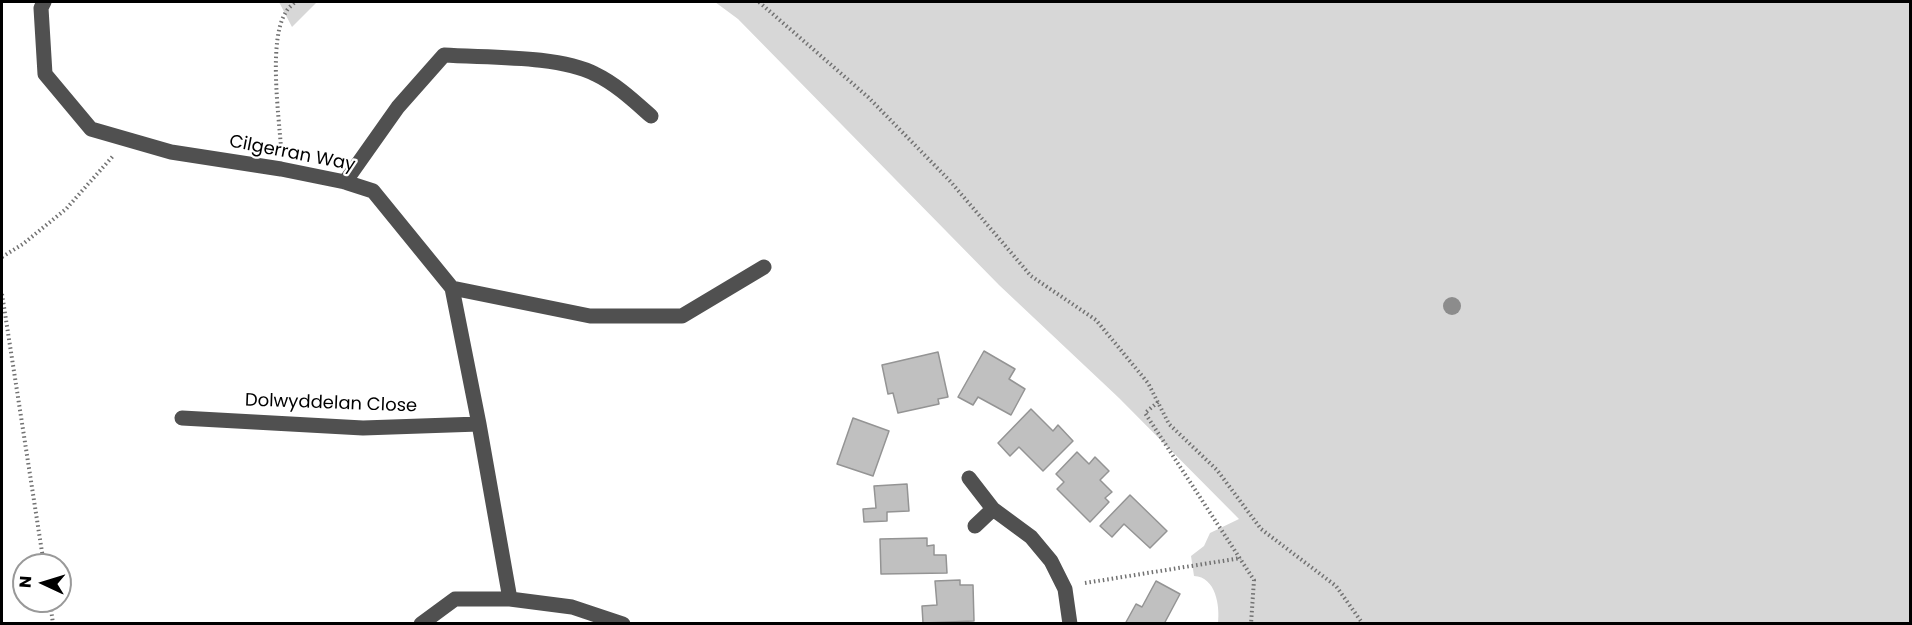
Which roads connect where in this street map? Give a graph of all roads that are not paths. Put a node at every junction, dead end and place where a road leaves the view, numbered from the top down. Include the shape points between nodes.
1 (44, 2) edge
2 (651, 116) dead end
3 (345, 182) junction
4 (764, 267) dead end
5 (452, 288) junction
6 (182, 418) dead end
7 (479, 424) junction
8 (969, 478) dead end
9 (993, 509) junction
10 (975, 526) dead end
11 (510, 599) junction
12 (420, 624) edge
13 (623, 624) edge
14 (1070, 624) edge

1 - 3 street, Cilgerran Way via 41,8 45,74 91,129 171,152
2 - 3 street via 623,92 576,66 444,55 398,107
3 - 5 street, Cilgerran Way via 374,191
4 - 5 street via 682,316 590,316
5 - 7 street, Cilgerran Way
6 - 7 street, Dolwyddelan Close via 363,428
7 - 11 street, Cilgerran Way
8 - 9 street
9 - 10 street
9 - 14 street via 1030,537 1051,561 1065,589
11 - 12 street via 455,599
11 - 13 street via 572,607

